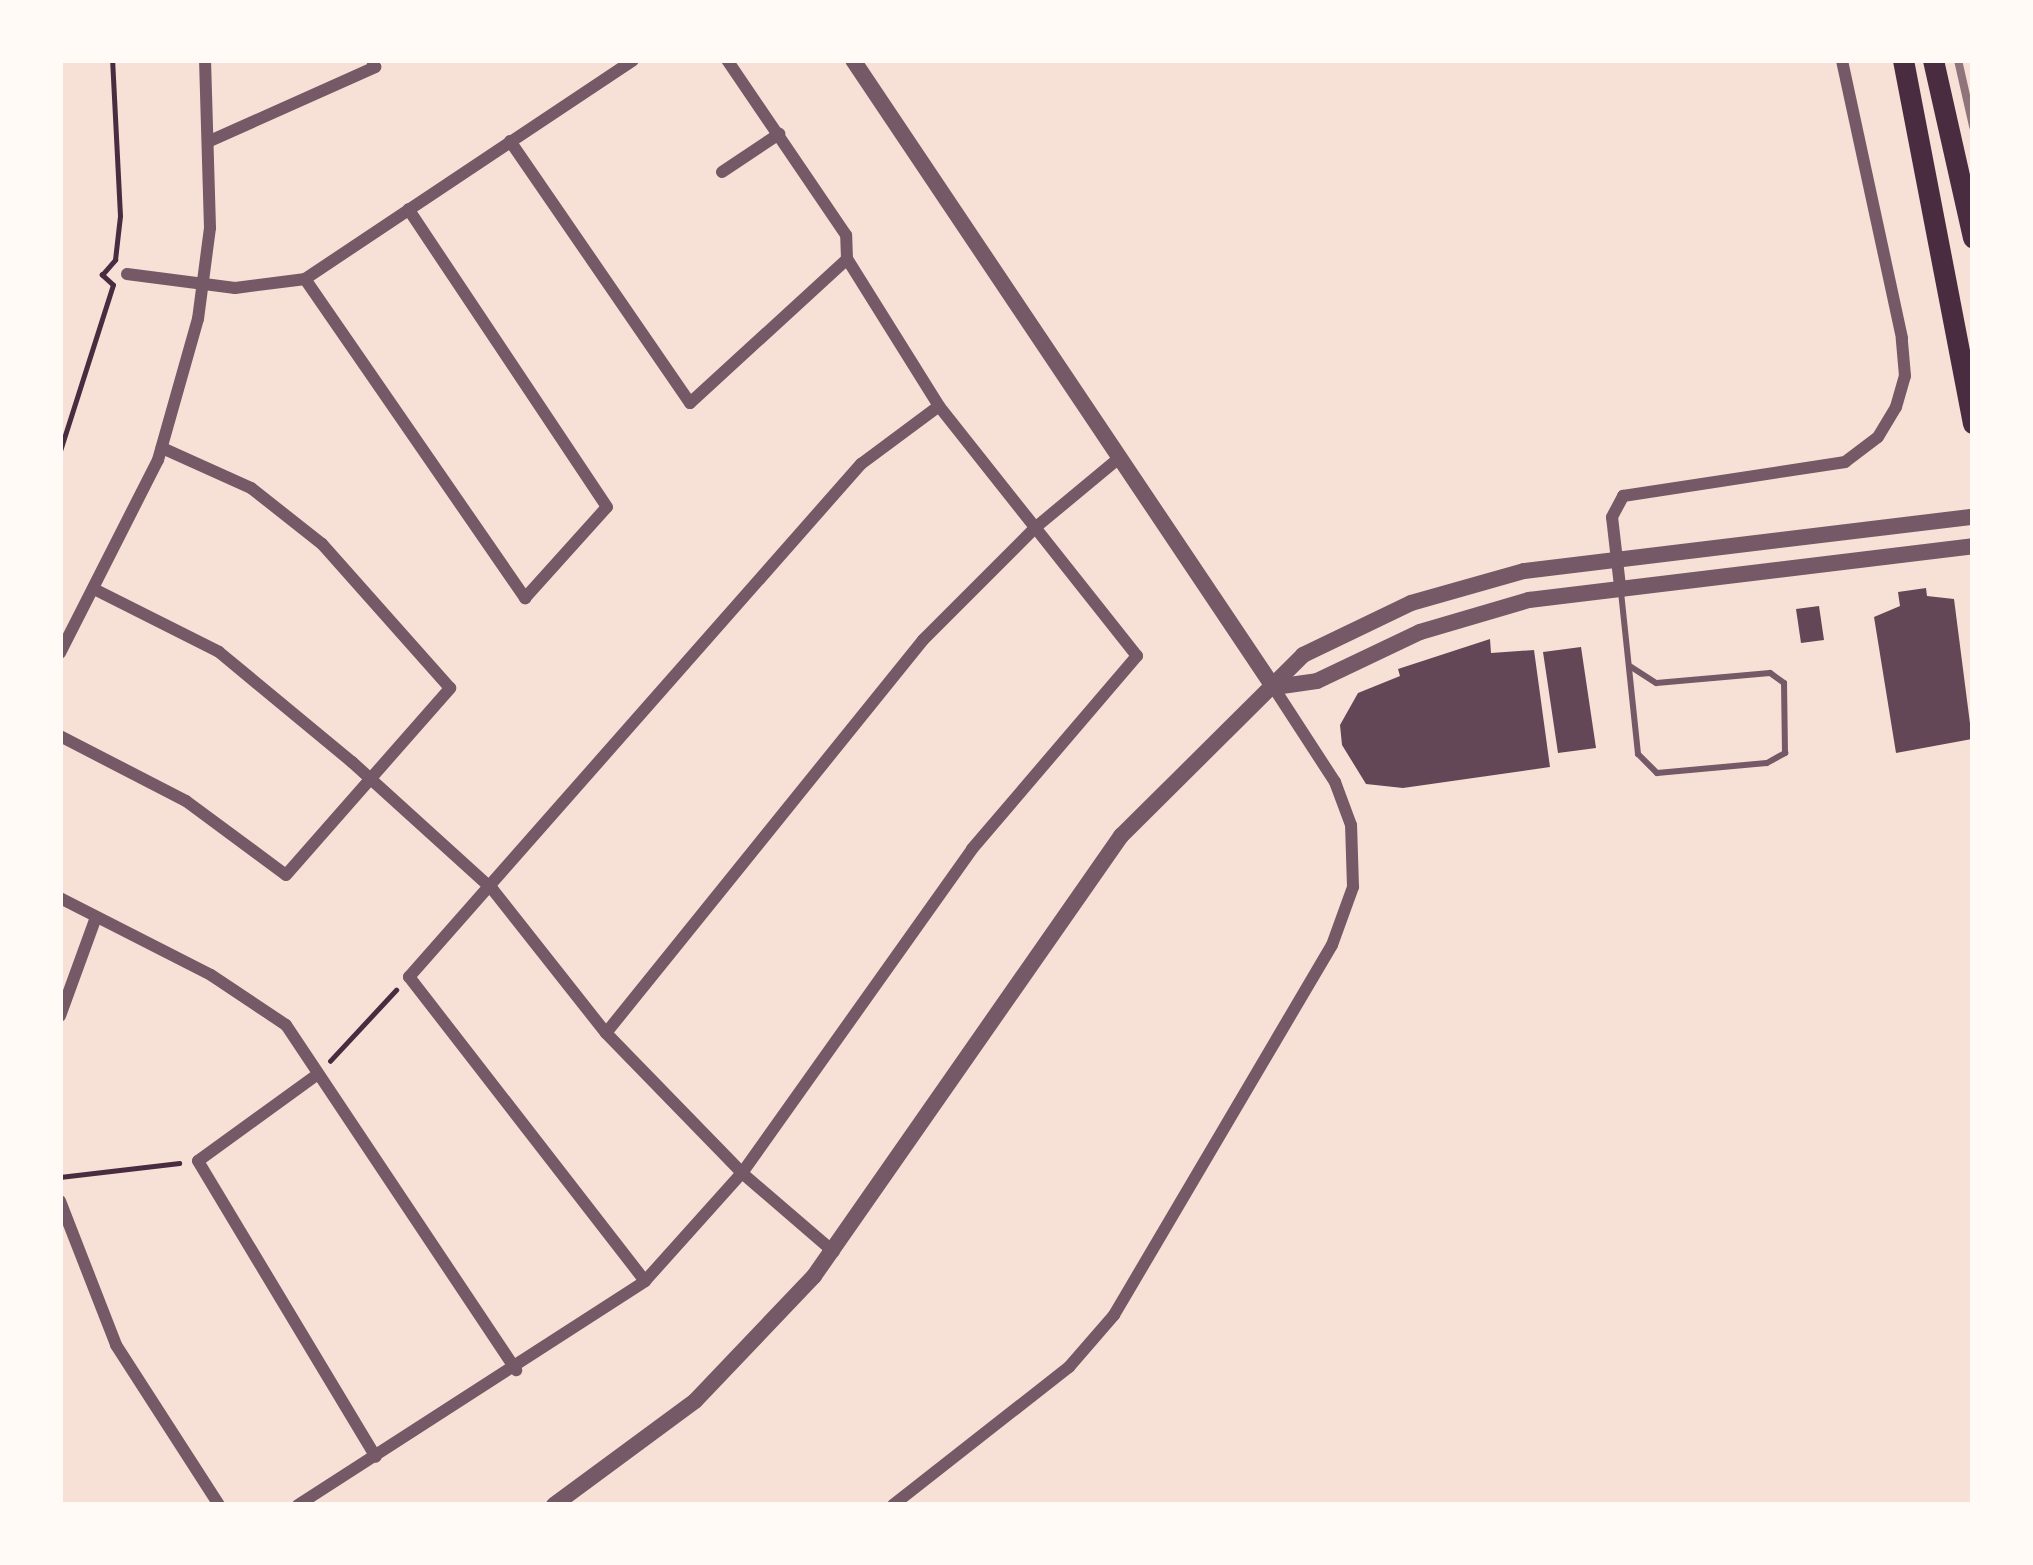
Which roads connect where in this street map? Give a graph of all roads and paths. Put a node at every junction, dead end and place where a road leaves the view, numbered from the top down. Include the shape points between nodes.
1 (112, 60) edge
2 (205, 60) edge
3 (372, 60) edge
4 (633, 60) edge
5 (727, 60) edge
6 (854, 60) edge
7 (1842, 60) edge
8 (1903, 60) edge
9 (1934, 60) edge
10 (778, 134) junction
11 (212, 140) junction
12 (510, 141) junction
13 (722, 172) dead end
14 (408, 209) junction
15 (1973, 238) edge
16 (847, 259) junction
17 (127, 274) dead end
18 (305, 279) junction
19 (204, 284) junction
20 (940, 406) junction
21 (1973, 423) edge
22 (162, 448) junction
23 (60, 451) edge
24 (1118, 459) junction
25 (1973, 517) edge
26 (1036, 527) junction
27 (1973, 546) edge
28 (1616, 558) junction
29 (1620, 586) junction
30 (94, 589) junction
31 (60, 653) edge
32 (1631, 667) junction
33 (1274, 688) junction
34 (60, 736) edge
35 (366, 782) junction
36 (493, 890) junction
37 (60, 898) edge
38 (97, 917) junction
39 (409, 977) junction
40 (60, 1016) edge
41 (606, 1033) junction
42 (318, 1074) junction
43 (198, 1161) junction
44 (742, 1173) junction
45 (60, 1178) edge
46 (60, 1201) edge
47 (834, 1252) junction
48 (645, 1282) junction
49 (516, 1370) junction
50 (376, 1457) junction
51 (565, 1502) edge
52 (219, 1505) edge
53 (298, 1505) edge
54 (893, 1505) edge

1 - 23 path via 120,216 116,260 101,275 113,285
2 - 11 street
3 - 11 street via 375,67
4 - 12 street
5 - 10 street
6 - 24 street
7 - 28 street via 1902,338 1896,407 1878,437 1845,462 1623,496 1612,518
8 - 21 highway
9 - 15 highway
10 - 13 street
10 - 16 street via 846,235
11 - 19 street
12 - 14 street
12 - 16 street via 690,403
14 - 18 street
14 - 18 street via 607,507 525,598
16 - 20 street
17 - 19 street
18 - 19 street
19 - 22 street
20 - 26 street
20 - 36 street via 861,464
22 - 30 street
22 - 35 street via 251,488 322,544 450,688
24 - 26 street
24 - 33 street
25 - 28 street
26 - 41 street via 923,640
26 - 44 street via 1137,656 972,849
27 - 29 street
28 - 29 street
28 - 33 street via 1524,571 1411,603 1303,655
29 - 32 lane
29 - 33 street via 1420,632 1317,681
30 - 31 street
30 - 35 street via 219,652
32 - 32 lane via 1656,683 1771,673 1784,683 1785,754 1767,763 1657,773 1638,754
33 - 47 street via 1120,836
33 - 54 street via 1335,782 1351,825 1353,887 1332,945 1114,1315 1069,1366
34 - 35 street via 186,801 286,874
35 - 36 street
36 - 39 street
36 - 41 street
37 - 38 street
38 - 40 street
38 - 42 street via 211,975 286,1025
39 - 42 path
39 - 48 street
41 - 44 street
42 - 43 street
42 - 49 street
43 - 45 path
43 - 50 street
44 - 47 street
44 - 48 street
46 - 52 street via 116,1345
47 - 51 street via 726,1373
48 - 49 street
49 - 50 street
50 - 53 street

